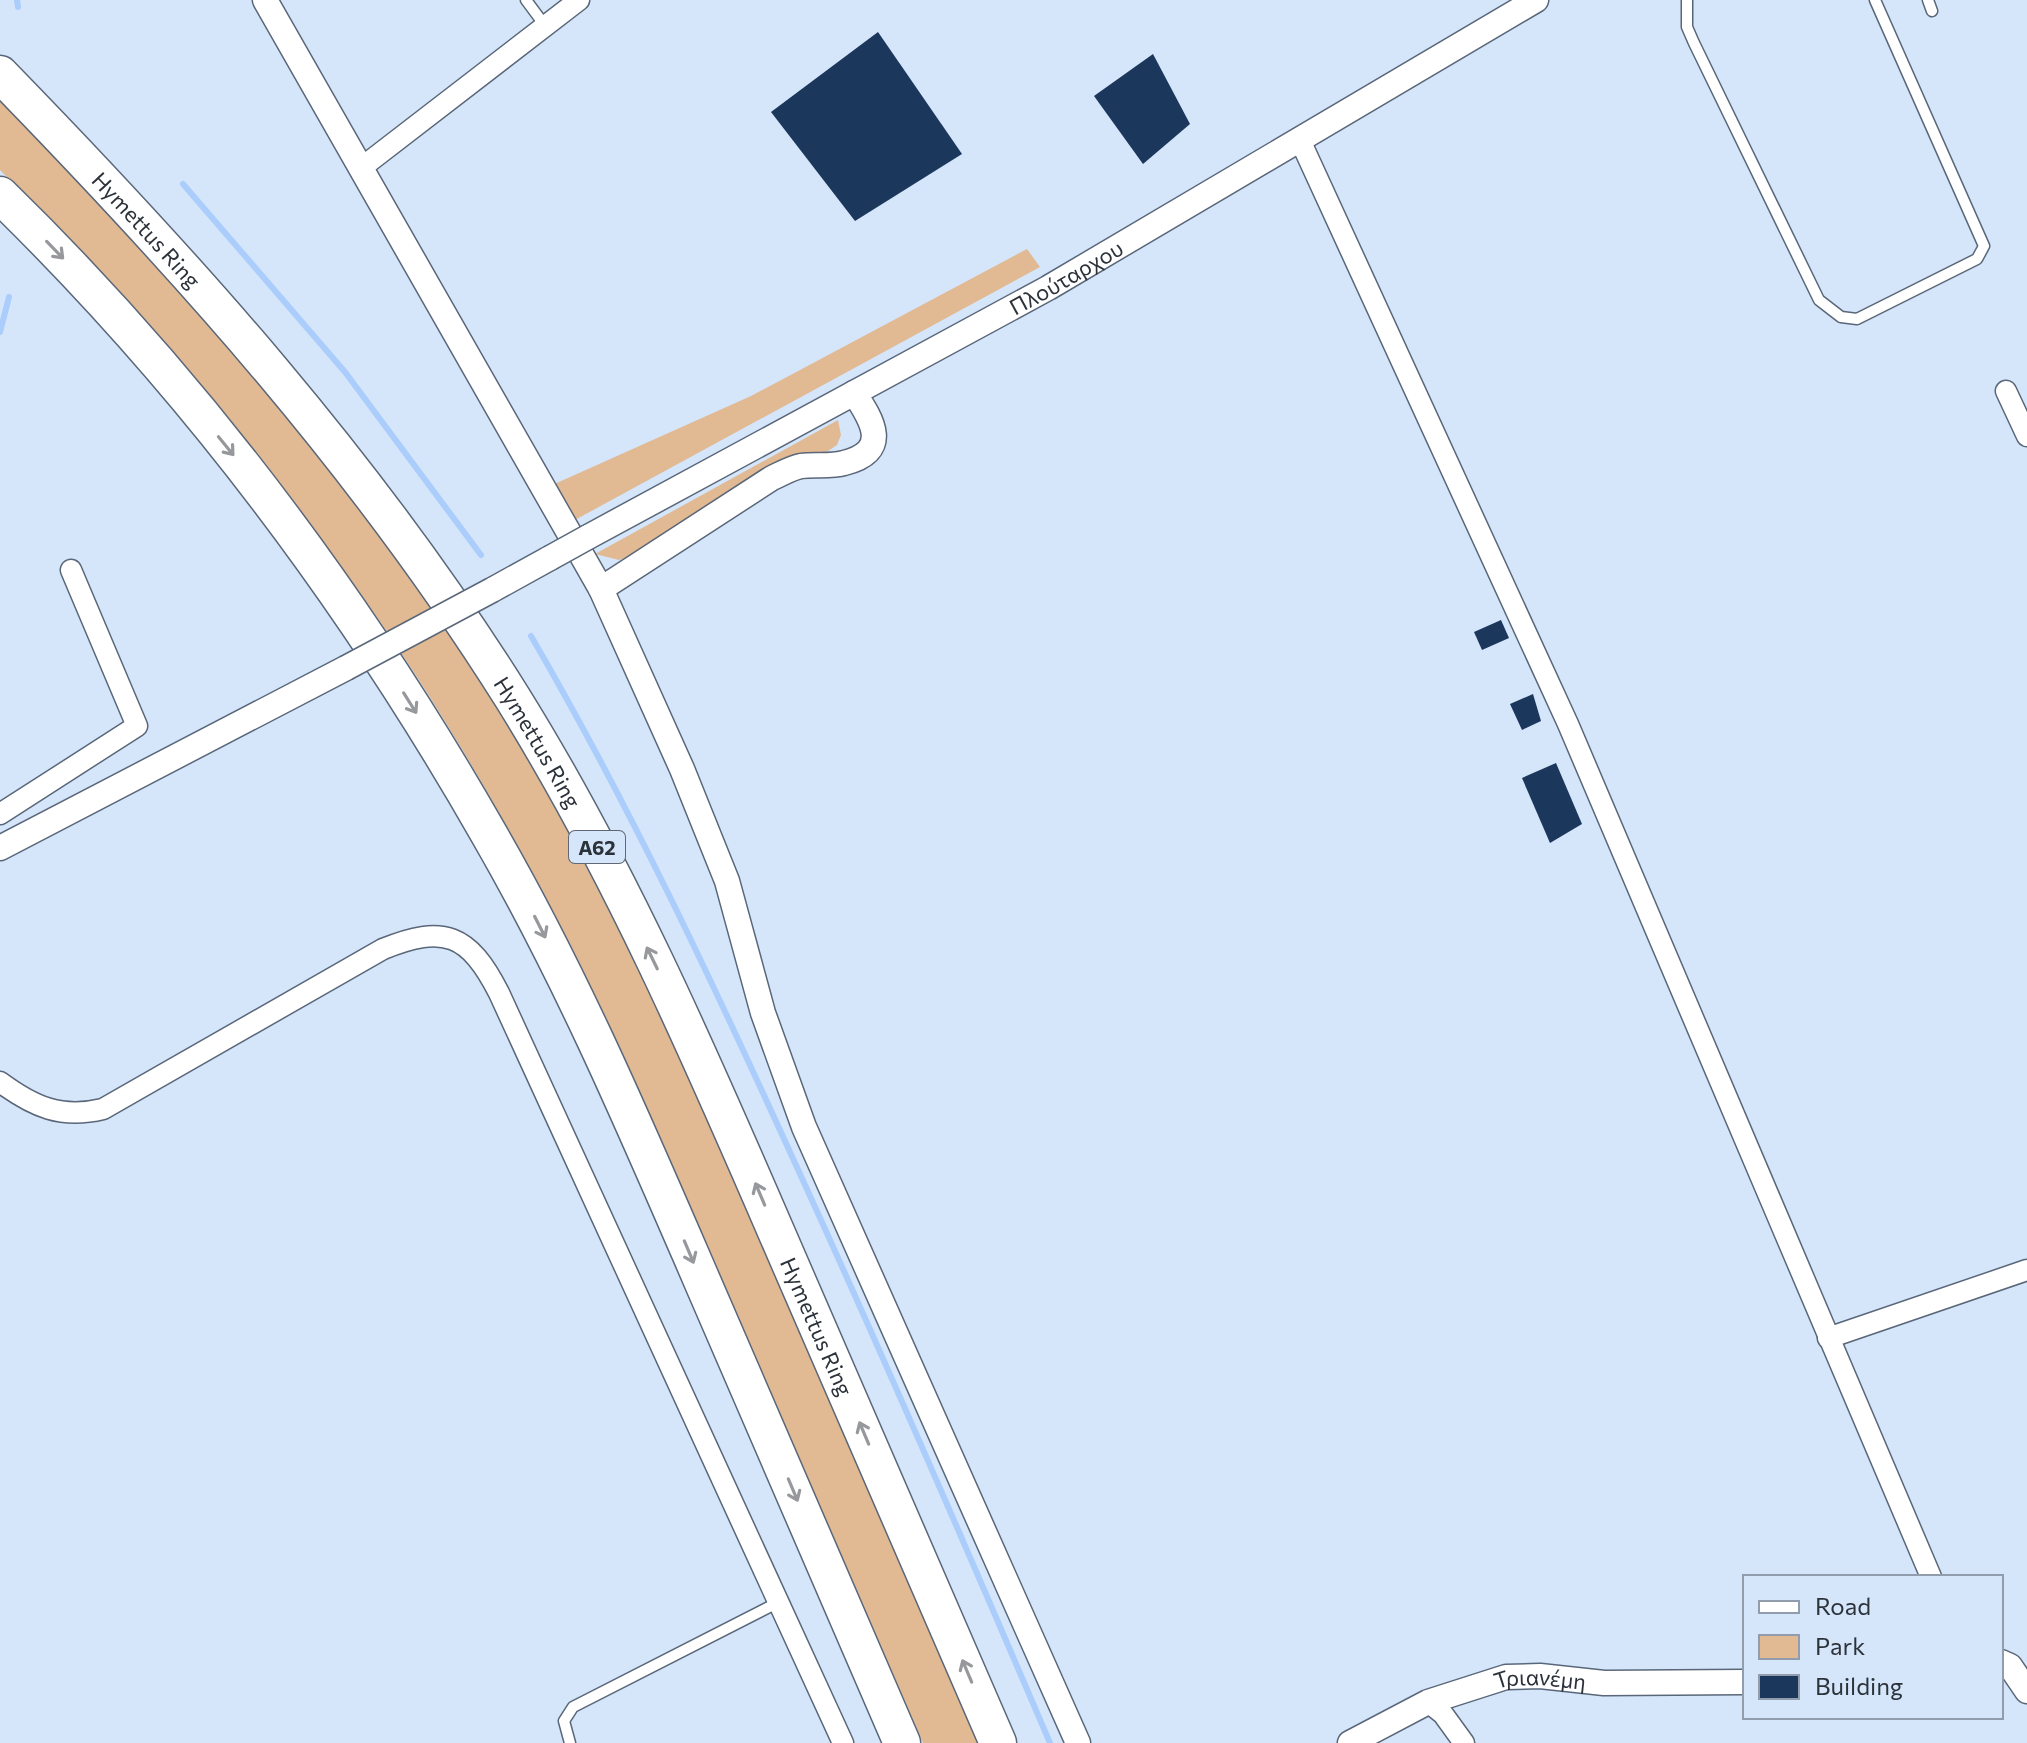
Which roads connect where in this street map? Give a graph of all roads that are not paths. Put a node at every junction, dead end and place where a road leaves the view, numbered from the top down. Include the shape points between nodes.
1 (265, 0) edge
2 (526, 0) edge
3 (579, 0) edge
4 (1536, 0) edge
5 (1687, 0) edge
6 (1875, 0) edge
7 (546, 27) junction
8 (0, 74) edge
9 (1299, 138) junction
10 (361, 168) junction
11 (0, 195) edge
12 (2006, 391) dead end
13 (854, 393) junction
14 (2027, 436) edge
15 (71, 570) dead end
16 (601, 589) junction
17 (0, 814) edge
18 (0, 848) edge
19 (0, 1082) edge
20 (2027, 1270) edge
21 (1828, 1338) junction
22 (1930, 1575) edge
23 (779, 1602) junction
24 (2003, 1663) edge
25 (1743, 1682) edge
26 (2027, 1691) edge
27 (1428, 1702) junction
28 (570, 1743) edge
29 (843, 1743) edge
30 (902, 1743) edge
31 (998, 1743) edge
32 (1078, 1743) edge
33 (1350, 1743) edge
34 (1464, 1743) edge

1 - 10 street
2 - 7 lane
3 - 7 street
4 - 9 street, Πλούταρχου
5 - 6 lane via 1687,27 1694,43 1819,300 1841,317 1857,319 1977,259 1984,246
7 - 10 street
31 -> 8 highway, Hymettus Ring / Α62 via 673,1001 604,859 512,697 340,449 145,224
9 - 13 street, Πλούταρχου via 1048,288
9 - 21 street via 1568,724
10 - 16 street
11 -> 30 highway via 130,331 243,468 365,635 483,823 611,1073
12 - 14 street
13 - 16 street via 872,420 874,444 868,453 843,464 799,467 772,478
13 - 18 street, Πλούταρχου, bridge
15 - 17 street via 137,726
16 - 32 street via 727,881 763,1013 804,1127
19 - 23 street via 60,1115 103,1109 383,949 433,934 463,943 499,993
20 - 21 street
21 - 22 street
23 - 28 lane via 573,1707 564,1721
23 - 29 street
24 - 26 street
25 - 27 street, Τριανέμη via 1506,1677
27 - 33 street, Τριανέμη
27 - 34 street

